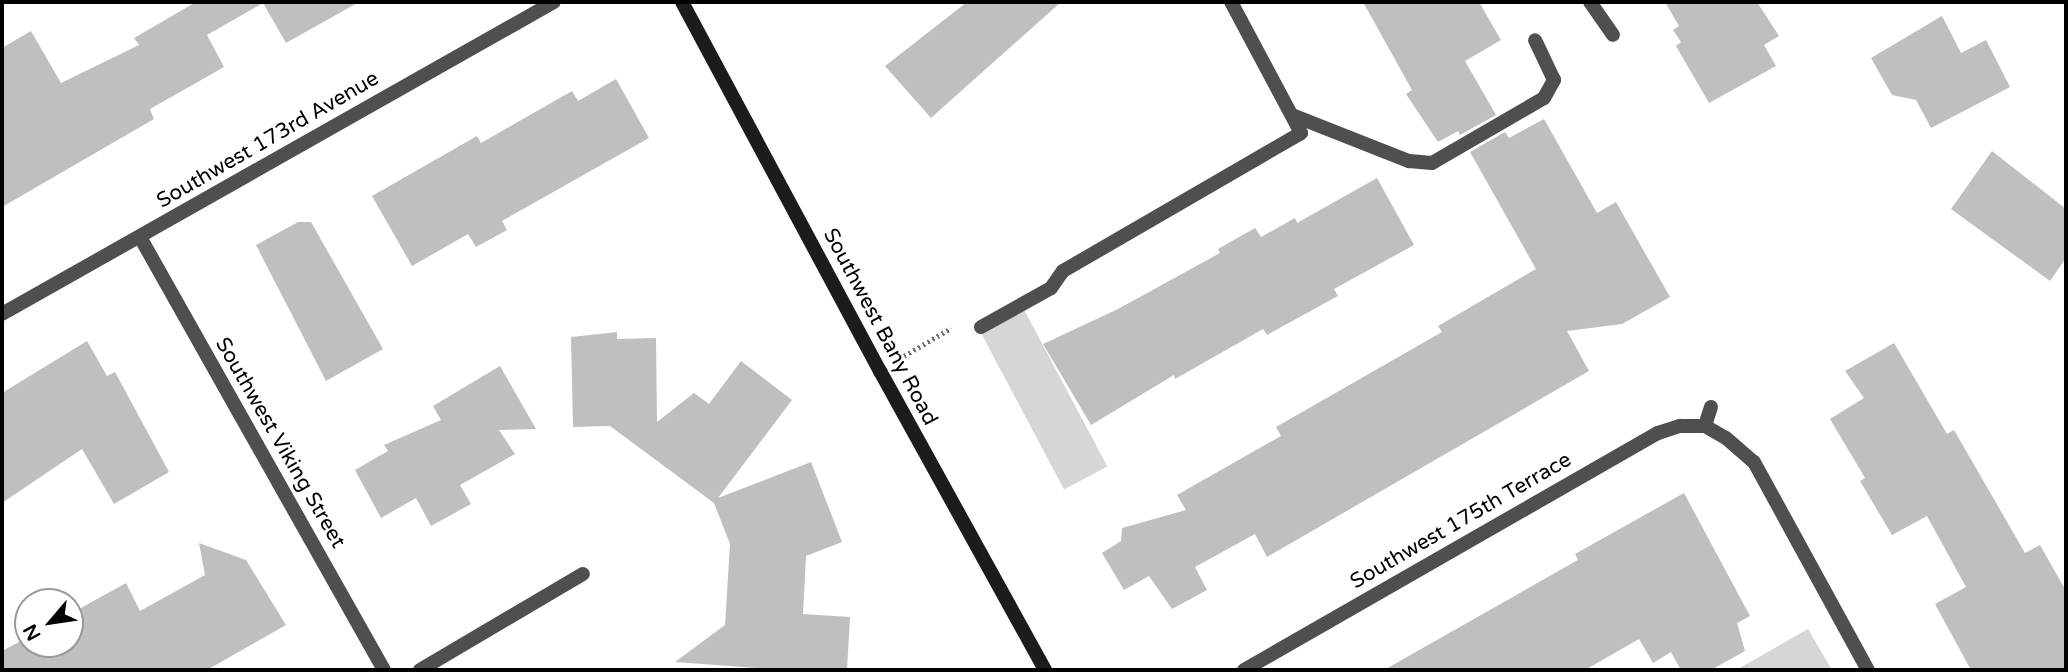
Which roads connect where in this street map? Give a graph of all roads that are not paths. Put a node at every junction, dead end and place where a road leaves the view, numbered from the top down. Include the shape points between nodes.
1 (554, 2) edge
2 (682, 2) edge
3 (1231, 2) edge
4 (1590, 2) edge
5 (1613, 35) dead end
6 (1535, 40) dead end
7 (1292, 115) junction
8 (140, 237) junction
9 (2, 314) edge
10 (981, 327) dead end
11 (1711, 407) dead end
12 (1705, 426) junction
13 (583, 574) dead end
14 (384, 670) edge
15 (421, 670) edge
16 (1045, 670) edge
17 (1244, 670) edge
18 (1868, 670) edge

1 - 8 street, Southwest 173rd Avenue
2 - 16 street, Southwest Bany Road
3 - 7 street
4 - 5 street
6 - 7 street via 1554,80 1544,98 1432,163 1409,161
7 - 10 street via 1301,133 1063,271 1051,288
8 - 9 street, Southwest 173rd Avenue
8 - 14 street, Southwest Viking Street
11 - 12 street
12 - 17 street, Southwest 175th Terrace via 1680,426 1658,433
12 - 18 street via 1754,462
13 - 15 street

